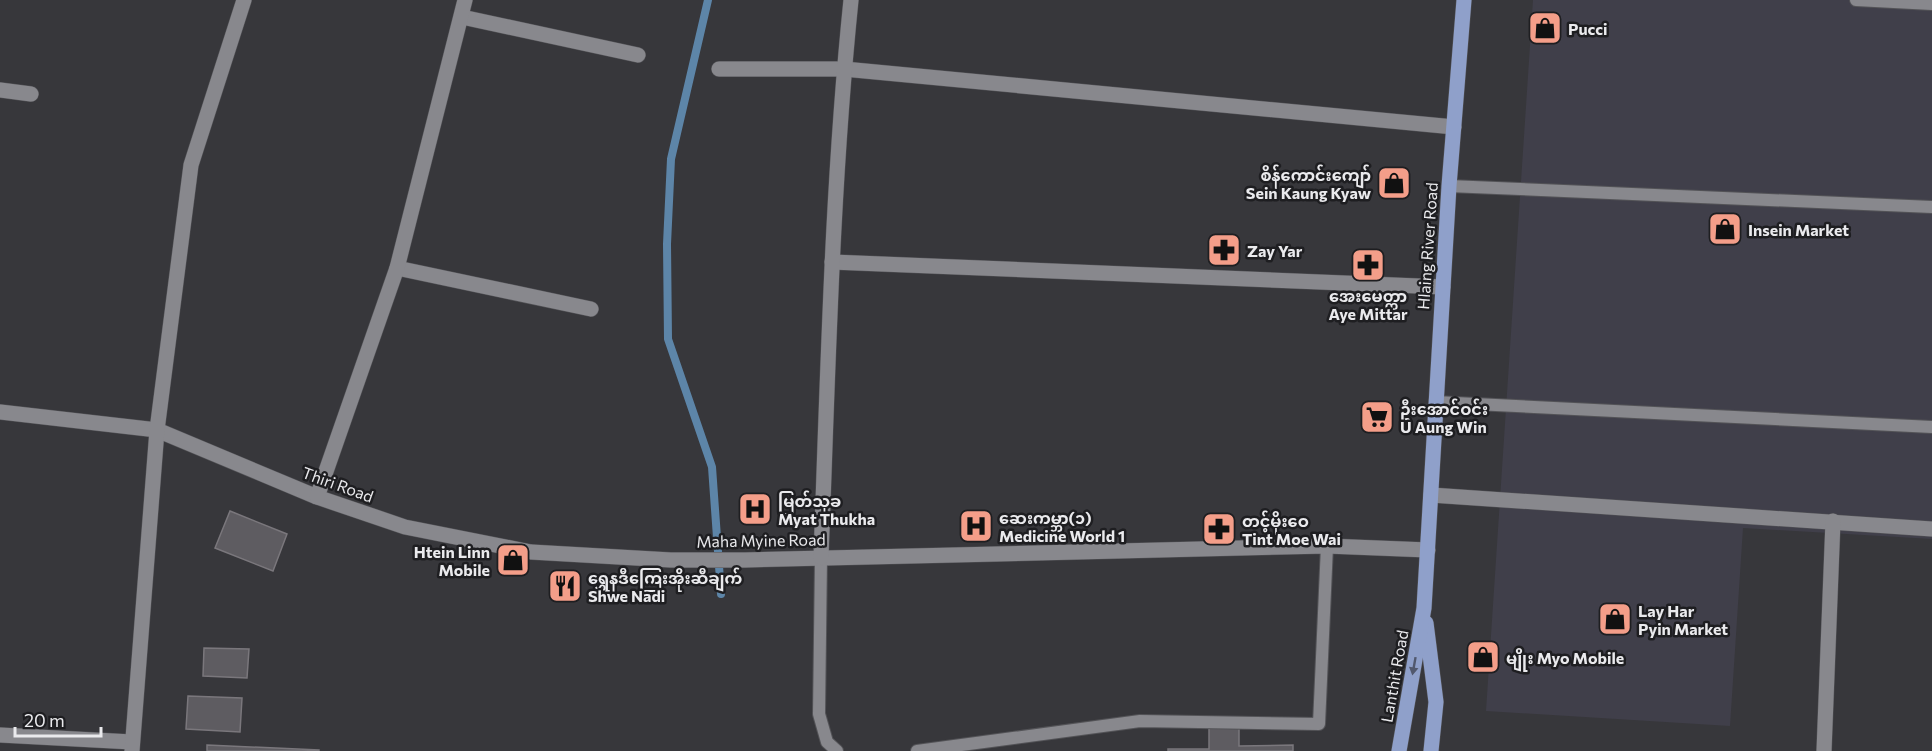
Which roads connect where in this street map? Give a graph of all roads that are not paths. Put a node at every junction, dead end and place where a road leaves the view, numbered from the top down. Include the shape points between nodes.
1 (244, 0) edge
2 (465, 0) edge
3 (851, 0) edge
4 (1464, 0) edge
5 (1856, 0) edge
6 (1932, 4) edge
7 (462, 17) junction
8 (638, 55) dead end
9 (719, 69) dead end
10 (844, 69) junction
11 (0, 90) edge
12 (31, 94) dead end
13 (1454, 127) junction
14 (1449, 186) junction
15 (1932, 207) edge
16 (832, 262) junction
17 (397, 268) junction
18 (1443, 287) junction
19 (591, 309) dead end
20 (1435, 402) junction
21 (0, 412) edge
22 (1932, 427) edge
23 (157, 430) junction
24 (1431, 495) junction
25 (317, 497) junction
26 (1833, 521) junction
27 (1932, 529) edge
28 (1328, 546) junction
29 (1428, 550) junction
30 (821, 557) junction
31 (671, 560) joint
32 (1424, 608) junction
33 (0, 735) edge
34 (132, 747) edge
35 (837, 751) edge
36 (917, 751) edge
37 (1399, 751) edge
38 (1431, 751) edge
39 (1824, 751) edge

1 - 23 street via 191,165
2 - 7 street
3 - 10 street
4 - 13 main road, Hlaing River Road
5 - 6 lane
7 - 8 street
7 - 17 street
9 - 10 street
10 - 13 street
10 - 16 street
11 - 12 street
13 - 14 main road, Hlaing River Road
14 - 15 lane
14 - 18 main road, Hlaing River Road
16 - 18 street
16 - 30 street
17 - 19 street
17 - 25 street
18 - 20 main road, Hlaing River Road
20 - 22 lane
20 - 24 main road, Hlaing River Road
21 - 23 street, Thiri Road
23 - 25 street, Thiri Road
23 - 34 street
24 - 26 street
24 - 29 main road, Lanthit Road
25 - 31 street, Thiri Road via 405,527 531,552
26 - 27 street
26 - 39 street
28 - 29 street, Maha Myine Road
28 - 30 street, Maha Myine Road
28 - 36 lane via 1319,724 1140,721
29 - 32 main road, Lanthit Road
30 - 31 street, Maha Myine Road
30 - 35 lane via 819,714 827,742
32 -> 37 main road, Lanthit Road
32 - 38 main road, Lanthit Road via 1436,702
33 - 34 street

